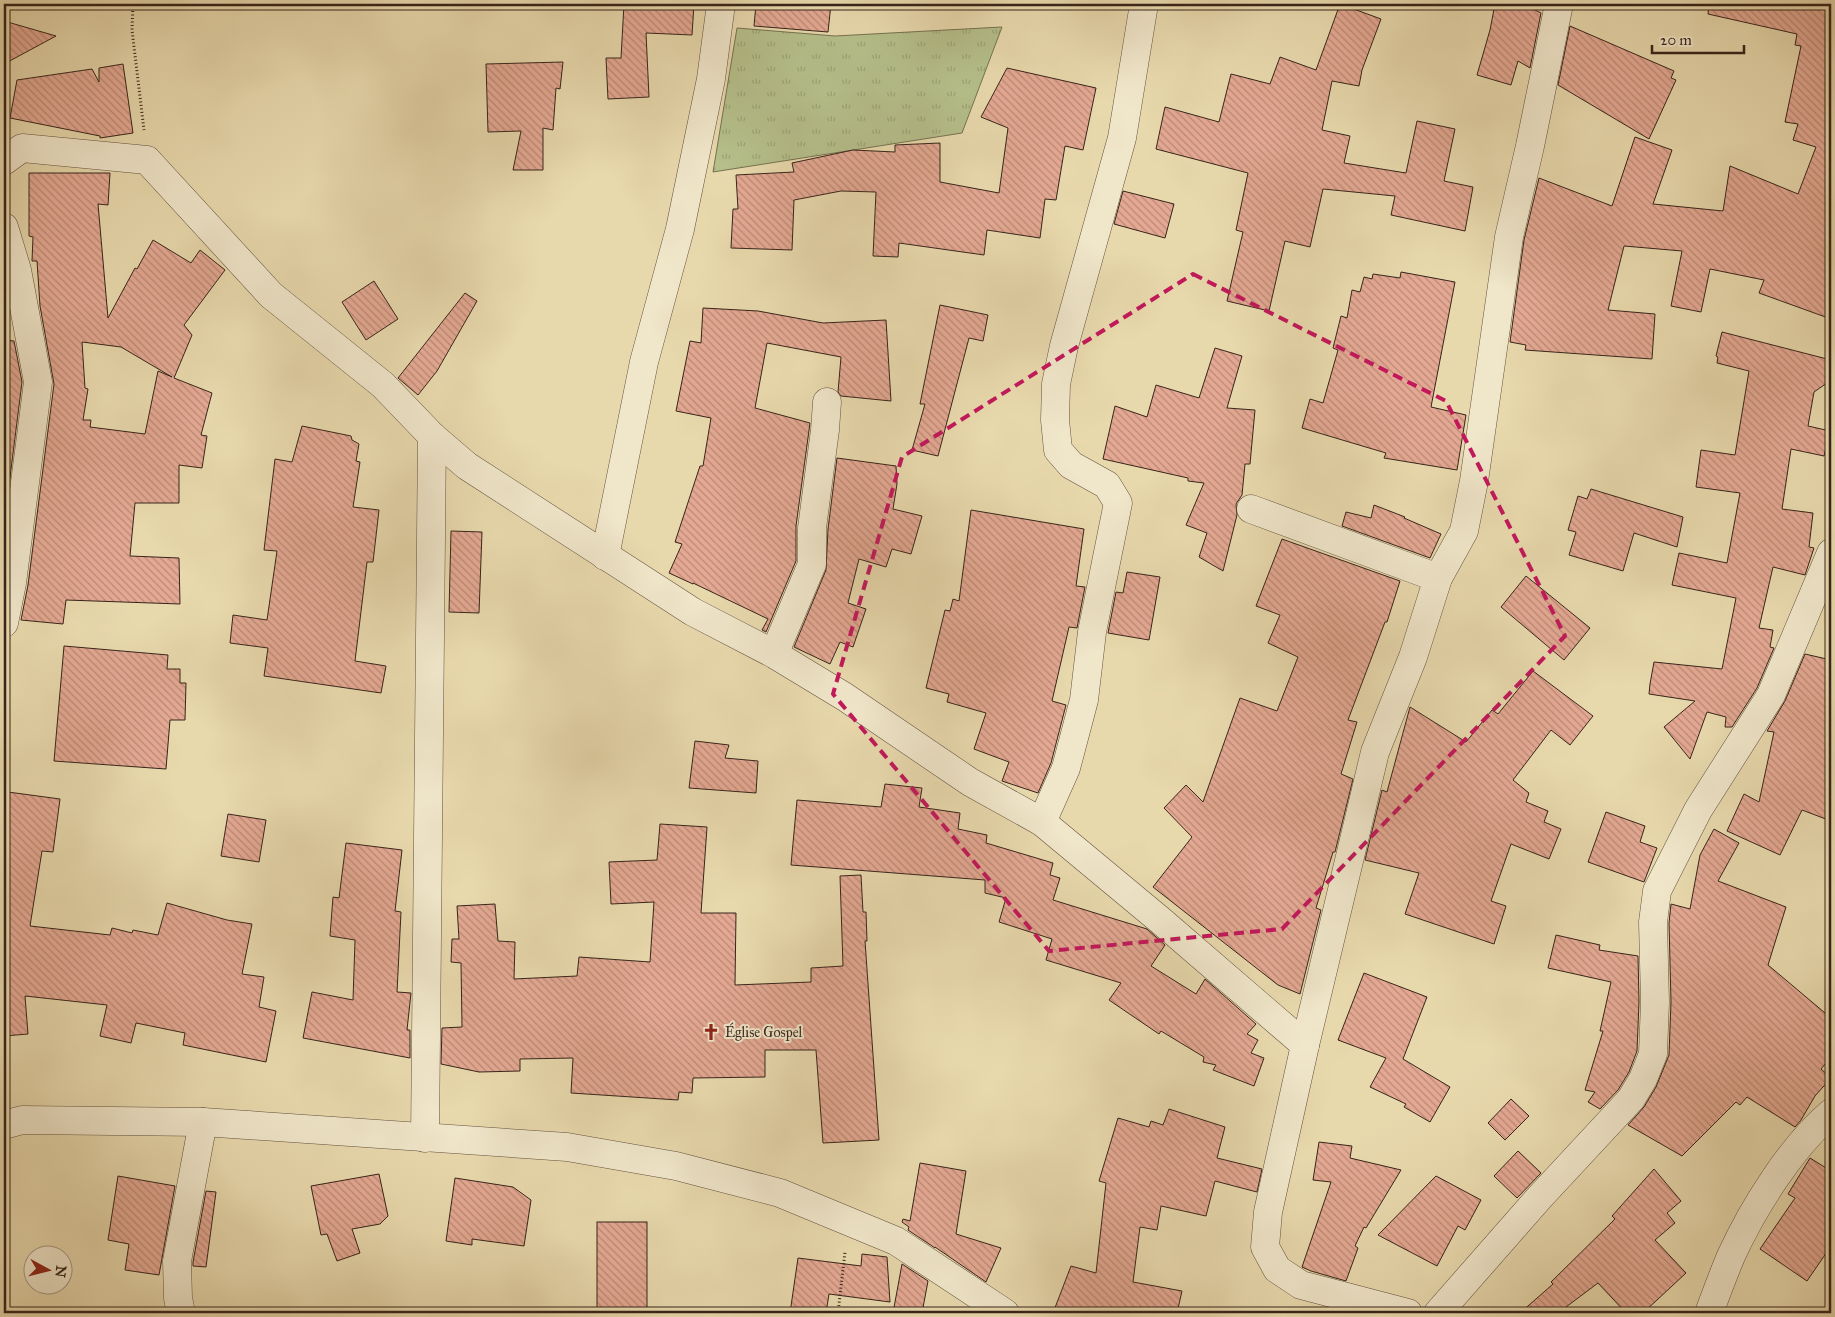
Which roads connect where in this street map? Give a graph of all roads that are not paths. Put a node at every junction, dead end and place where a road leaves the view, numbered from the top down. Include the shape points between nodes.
1 (721, 4) edge
2 (1144, 4) edge
3 (1559, 4) edge
4 (4, 161) edge
5 (4, 227) edge
6 (827, 402) dead end
7 (432, 436) junction
8 (1251, 510) dead end
9 (1831, 554) edge
10 (605, 556) junction
11 (1438, 578) junction
12 (4, 623) edge
13 (774, 654) junction
14 (1042, 822) junction
15 (1305, 1045) junction
16 (1831, 1113) edge
17 (202, 1122) junction
18 (4, 1125) edge
19 (425, 1138) junction
20 (181, 1313) edge
21 (1006, 1313) edge
22 (1408, 1313) edge
23 (1438, 1313) edge
24 (1709, 1313) edge

1 - 10 street via 711,78 682,219 644,362
2 - 14 street via 1122,138 1056,384 1058,450 1071,465 1107,485 1118,503 1092,632 1084,700 1066,768
3 - 11 street via 1509,237 1476,471 1464,531
4 - 7 street via 22,148 147,160 271,295 382,385
5 - 12 street via 17,270 38,382
6 - 13 street via 812,528 812,564
7 - 10 street via 467,466
7 - 19 street
8 - 11 street
9 - 23 street via 1771,695 1698,810 1658,891 1653,922 1653,1054 1643,1078 1631,1099
10 - 13 street via 693,612
11 - 15 street via 1413,657 1375,752
13 - 14 street via 845,697 970,782
14 - 15 street
15 - 22 street via 1268,1212 1265,1247 1277,1269 1301,1286
16 - 24 street via 1794,1151 1765,1194 1731,1256
17 - 18 street via 22,1120
17 - 19 street
17 - 20 street via 177,1261
19 - 21 street via 567,1147 676,1166 780,1193 896,1241

